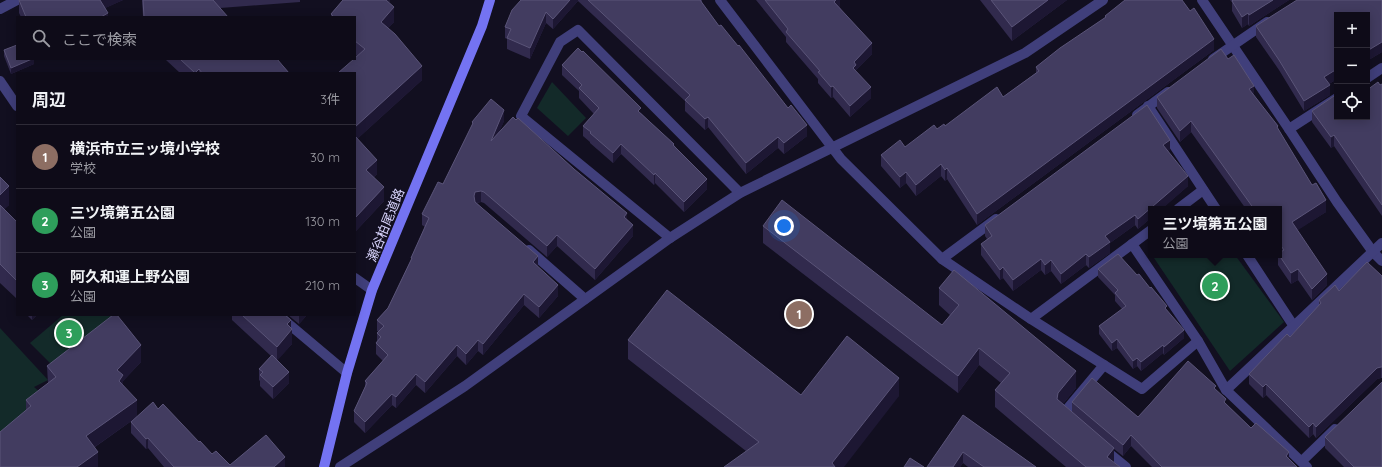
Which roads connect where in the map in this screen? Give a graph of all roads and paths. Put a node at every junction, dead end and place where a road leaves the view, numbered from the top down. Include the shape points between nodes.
1 (17, 0) edge
2 (490, 0) edge
3 (720, 0) edge
4 (1103, 0) edge
5 (1202, 0) edge
6 (0, 9) edge
7 (1276, 16) edge
8 (1232, 44) junction
9 (1202, 67) edge
10 (1382, 68) edge
11 (1370, 76) edge
12 (0, 81) edge
13 (1178, 84) edge
14 (1334, 100) edge
15 (16, 105) edge
16 (1148, 106) junction
17 (1129, 120) edge
18 (1289, 129) junction
19 (832, 148) junction
20 (1204, 190) junction
21 (740, 193) junction
22 (1182, 206) edge
23 (1214, 206) edge
24 (1004, 213) edge
25 (1148, 232) edge
26 (670, 238) junction
27 (1382, 242) edge
28 (521, 243) edge
29 (1132, 244) junction
30 (1372, 252) junction
31 (1249, 258) edge
32 (942, 259) junction
33 (1382, 261) edge
34 (356, 279) edge
35 (372, 290) junction
36 (585, 299) junction
37 (279, 316) edge
38 (1032, 319) junction
39 (1293, 325) junction
40 (1198, 342) junction
41 (1104, 365) junction
42 (347, 373) junction
43 (1226, 390) junction
44 (1342, 423) edge
45 (1074, 424) edge
46 (1097, 443) edge
47 (1304, 464) edge
48 (324, 467) edge
49 (340, 467) edge
50 (1126, 467) edge

1 - 6 street
2 - 35 main road, 瀬谷柏尾道路 via 482,26
3 - 19 street
4 - 19 street via 1025,54
5 - 8 street
7 - 8 street
8 - 9 street
8 - 18 street
10 - 11 street
12 - 15 street
13 - 16 street
14 - 18 street
16 - 17 street
16 - 20 street
18 - 30 street
19 - 21 street
19 - 32 street
20 - 22 street
20 - 23 street
21 - 26 street
21 - 26 street via 578,30 560,42 521,116
24 - 32 street
25 - 29 street
26 - 36 street
27 - 30 street
28 - 36 street
29 - 38 street
29 - 40 street
30 - 33 street
30 - 39 street
31 - 39 street
32 - 38 street
34 - 35 street
35 - 42 main road, 瀬谷柏尾道路
36 - 49 street via 465,386
37 - 42 street
38 - 41 street
39 - 43 street
40 - 41 street via 1142,389
40 - 43 street
41 - 45 street via 1063,414
42 - 48 main road, 瀬谷柏尾道路
43 - 47 street
44 - 47 street
46 - 50 street

